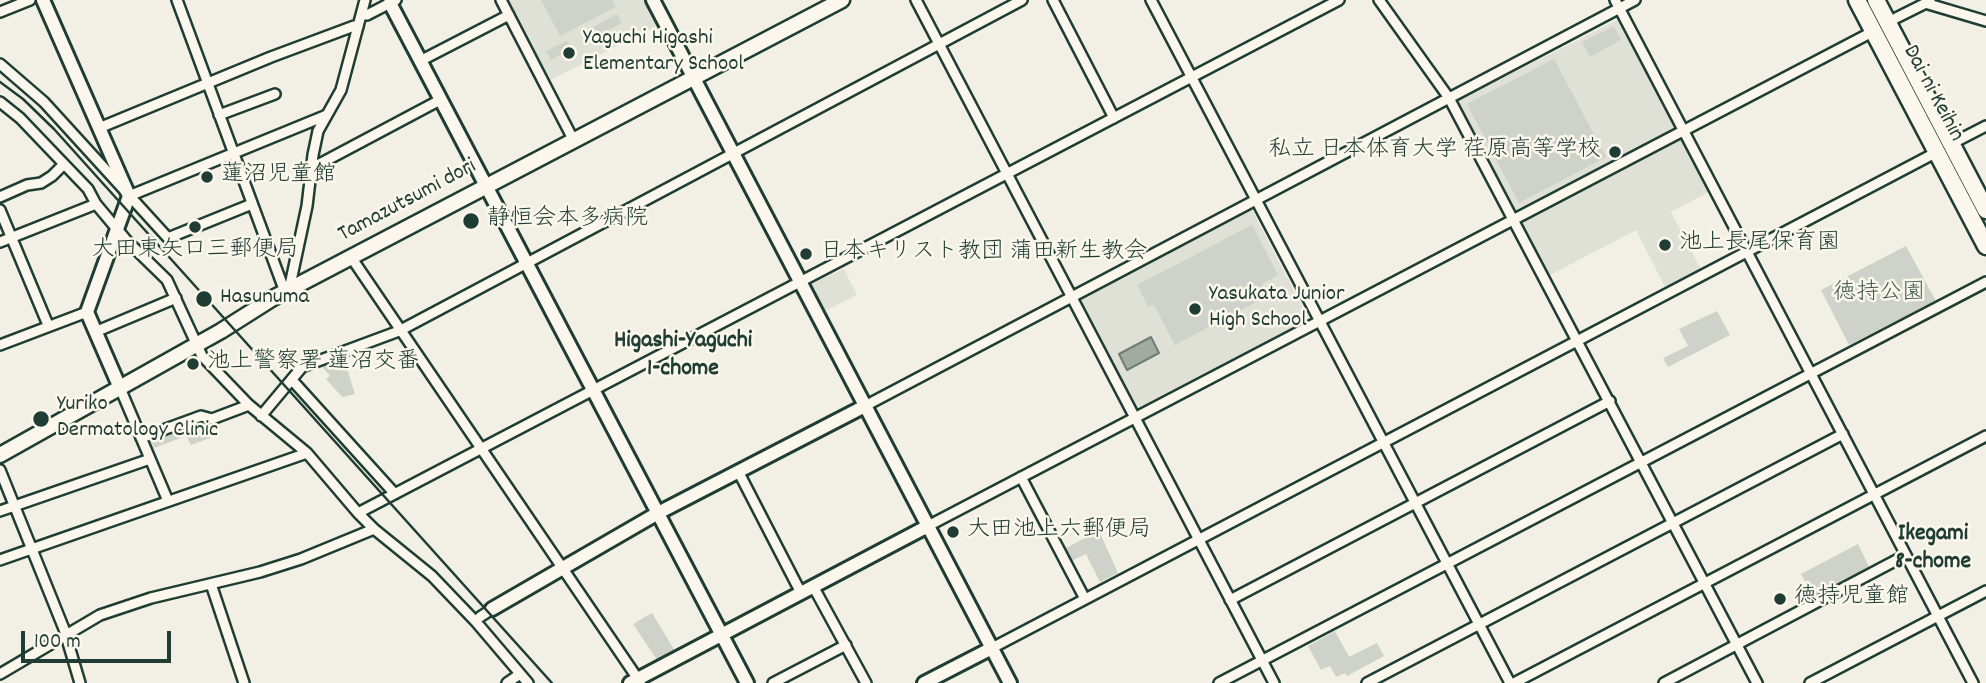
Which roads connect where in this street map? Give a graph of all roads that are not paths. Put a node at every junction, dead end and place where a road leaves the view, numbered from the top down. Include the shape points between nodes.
1 (30, 0) edge
2 (43, 0) edge
3 (177, 0) edge
4 (365, 0) edge
5 (501, 0) edge
6 (653, 0) edge
7 (842, 0) edge
8 (916, 0) edge
9 (1022, 0) edge
10 (1053, 0) edge
11 (1151, 0) edge
12 (1339, 0) edge
13 (1379, 0) edge
14 (1635, 0) edge
15 (1857, 0) edge
16 (1876, 0) edge
17 (393, 2) edge
18 (1928, 2) edge
19 (1617, 4) edge
20 (0, 12) edge
21 (362, 15) junction
22 (509, 15) junction
23 (1986, 21) edge
24 (358, 27) junction
25 (1881, 27) junction
26 (939, 44) junction
27 (420, 61) junction
28 (0, 64) edge
29 (1191, 77) junction
30 (693, 78) junction
31 (207, 82) junction
32 (275, 94) dead end
33 (1449, 98) junction
34 (440, 100) junction
35 (0, 102) edge
36 (219, 115) junction
37 (327, 115) junction
38 (1114, 118) junction
39 (1986, 126) edge
40 (99, 128) junction
41 (1683, 130) junction
42 (574, 141) junction
43 (1944, 148) junction
44 (233, 152) junction
45 (732, 153) junction
46 (64, 164) junction
47 (312, 168) junction
48 (1007, 173) junction
49 (486, 186) junction
50 (128, 196) junction
51 (0, 197) edge
52 (1255, 200) junction
53 (96, 204) junction
54 (252, 204) junction
55 (0, 210) edge
56 (1986, 211) edge
57 (1513, 219) junction
58 (117, 227) junction
59 (11, 237) junction
60 (0, 242) edge
61 (1986, 246) edge
62 (1747, 251) junction
63 (351, 257) junction
64 (526, 263) junction
65 (800, 282) junction
66 (1986, 282) edge
67 (287, 291) junction
68 (1071, 297) junction
69 (176, 298) junction
70 (87, 312) junction
71 (1319, 321) junction
72 (48, 325) junction
73 (399, 331) junction
74 (95, 332) junction
75 (1577, 340) junction
76 (0, 345) edge
77 (196, 345) junction
78 (1811, 373) junction
79 (292, 380) junction
80 (120, 388) junction
81 (593, 390) junction
82 (1610, 401) junction
83 (250, 405) junction
84 (864, 405) junction
85 (261, 415) junction
86 (1134, 418) junction
87 (1843, 434) junction
88 (1986, 436) edge
89 (141, 438) junction
90 (1382, 442) junction
91 (481, 449) junction
92 (307, 453) junction
93 (0, 455) edge
94 (150, 459) junction
95 (1642, 462) junction
96 (0, 470) edge
97 (738, 471) junction
98 (1021, 477) junction
99 (395, 494) junction
100 (1874, 494) junction
101 (168, 501) junction
102 (1414, 503) junction
103 (15, 507) junction
104 (0, 511) edge
105 (358, 513) junction
106 (658, 513) junction
107 (1674, 523) junction
108 (928, 526) junction
109 (374, 529) junction
110 (1199, 540) junction
111 (33, 549) junction
112 (1906, 555) junction
113 (0, 560) edge
114 (1446, 564) junction
115 (562, 569) junction
116 (211, 584) junction
117 (1704, 584) junction
118 (813, 586) junction
119 (1986, 591) edge
120 (801, 593) junction
121 (1084, 599) junction
122 (1230, 600) junction
123 (492, 609) joint
124 (1938, 616) junction
125 (480, 617) dead end
126 (1480, 624) junction
127 (66, 634) junction
128 (722, 635) junction
129 (846, 645) junction
130 (1738, 645) junction
131 (992, 648) junction
132 (1262, 661) junction
133 (0, 674) edge
134 (520, 674) junction
135 (636, 682) edge
136 (80, 683) edge
137 (244, 683) edge
138 (507, 683) edge
139 (528, 683) edge
140 (747, 683) edge
141 (773, 683) edge
142 (866, 683) edge
143 (924, 683) edge
144 (1010, 683) edge
145 (1219, 683) edge
146 (1274, 683) edge
147 (1367, 683) edge
148 (1512, 683) edge
149 (1664, 683) edge
150 (1757, 683) edge
151 (1810, 683) edge
152 (1973, 683) edge

1 - 20 street
2 - 40 street
3 - 31 street
4 - 21 street
5 - 22 street
6 - 30 street
7 - 30 main road, Tamazutsumi dori
8 - 26 street
9 - 26 street
10 - 38 street
11 - 29 street
12 - 29 street
13 - 33 street
14 - 19 street
15 - 25 highway, Dai-ni Keihin
16 - 25 highway, Dai-ni Keihin
17 - 21 street
17 - 27 street
18 - 23 street
18 - 25 street
19 - 33 street
19 - 41 street
21 - 24 street
22 - 27 street
22 - 42 street
24 - 31 street
24 - 37 street via 341,90
25 - 41 street
25 - 43 highway, Dai-ni Keihin
26 - 45 street
26 - 48 street
27 - 34 street
28 - 50 street via 44,102
29 - 38 street
29 - 52 street
30 - 42 main road, Tamazutsumi dori
30 - 45 street
31 - 36 street
31 - 40 street
32 - 36 street
33 - 52 street
33 - 57 street
34 - 47 street
34 - 49 street
35 - 46 street
36 - 44 street
37 - 44 street
37 - 47 street via 318,131
38 - 48 street
39 - 43 street
40 - 50 street
41 - 57 street
41 - 62 street
42 - 49 main road, Tamazutsumi dori
43 - 56 highway, Dai-ni Keihin
43 - 61 highway, Dai-ni Keihin
43 - 62 street
44 - 50 street
44 - 54 street
45 - 64 street
45 - 65 street
46 - 51 street via 41,183
46 - 53 street
47 - 67 street
48 - 65 street
48 - 68 street
49 - 63 main road, Tamazutsumi dori
49 - 64 street
50 - 54 street via 168,238
50 - 58 street
52 - 68 street
52 - 71 street
53 - 58 street
53 - 59 street
54 - 67 street
55 - 59 street
57 - 71 street
57 - 75 street
58 - 69 street via 167,280
58 - 70 street
59 - 60 street
59 - 72 street
62 - 75 street
62 - 78 street
63 - 67 main road, Tamazutsumi dori
63 - 73 street
64 - 73 street
64 - 81 street
65 - 81 street
65 - 84 street
66 - 78 street
67 - 77 main road, Tamazutsumi dori
68 - 84 street
68 - 86 street
69 - 74 street
69 - 77 street
70 - 72 street
70 - 74 street
71 - 86 street
71 - 90 street
72 - 76 street
73 - 79 street via 302,367
73 - 91 street
74 - 80 street
75 - 82 street
75 - 90 street
77 - 80 main road, Tamazutsumi dori
77 - 83 street
78 - 87 street
78 - 95 street
79 - 85 street
79 - 99 street
80 - 89 street
80 - 93 main road, Tamazutsumi dori
81 - 91 street
81 - 106 street
82 - 95 street
82 - 102 street
83 - 85 street
83 - 89 street via 212,418 201,416
84 - 97 street
84 - 108 street
85 - 92 street
86 - 98 street
86 - 110 street
87 - 100 street
87 - 107 street
88 - 100 street
89 - 94 street
90 - 102 street
90 - 110 street
91 - 99 street
91 - 115 street
92 - 101 street
92 - 105 street
94 - 101 street
94 - 103 street
95 - 107 street
95 - 114 street
96 - 103 street
97 - 106 street
97 - 120 street
98 - 108 street
98 - 121 street
99 - 105 street
100 - 112 street
100 - 117 street
101 - 111 street
102 - 114 street
102 - 122 street
103 - 104 street
103 - 111 street
105 - 109 street
106 - 115 street
106 - 128 street
107 - 117 street
107 - 126 street
108 - 118 street
108 - 131 street
109 - 116 street via 301,559
109 - 134 street via 432,576
110 - 121 street
110 - 122 street
111 - 113 street
111 - 127 street
112 - 124 street
112 - 130 street
114 - 126 street
114 - 132 street
115 - 123 street
115 - 135 street
116 - 127 street via 100,615
116 - 137 street
117 - 130 street
117 - 148 street
118 - 120 street
118 - 129 street
119 - 124 street
120 - 128 street
121 - 131 street
122 - 132 street
123 - 125 street
124 - 151 street
124 - 152 street
126 - 147 street
126 - 148 street
127 - 133 street
127 - 136 street
128 - 135 street
128 - 140 street
129 - 141 street
129 - 142 street
130 - 149 street
130 - 150 street
131 - 143 street
131 - 144 street
132 - 145 street
132 - 146 street
134 - 138 street
134 - 139 street

